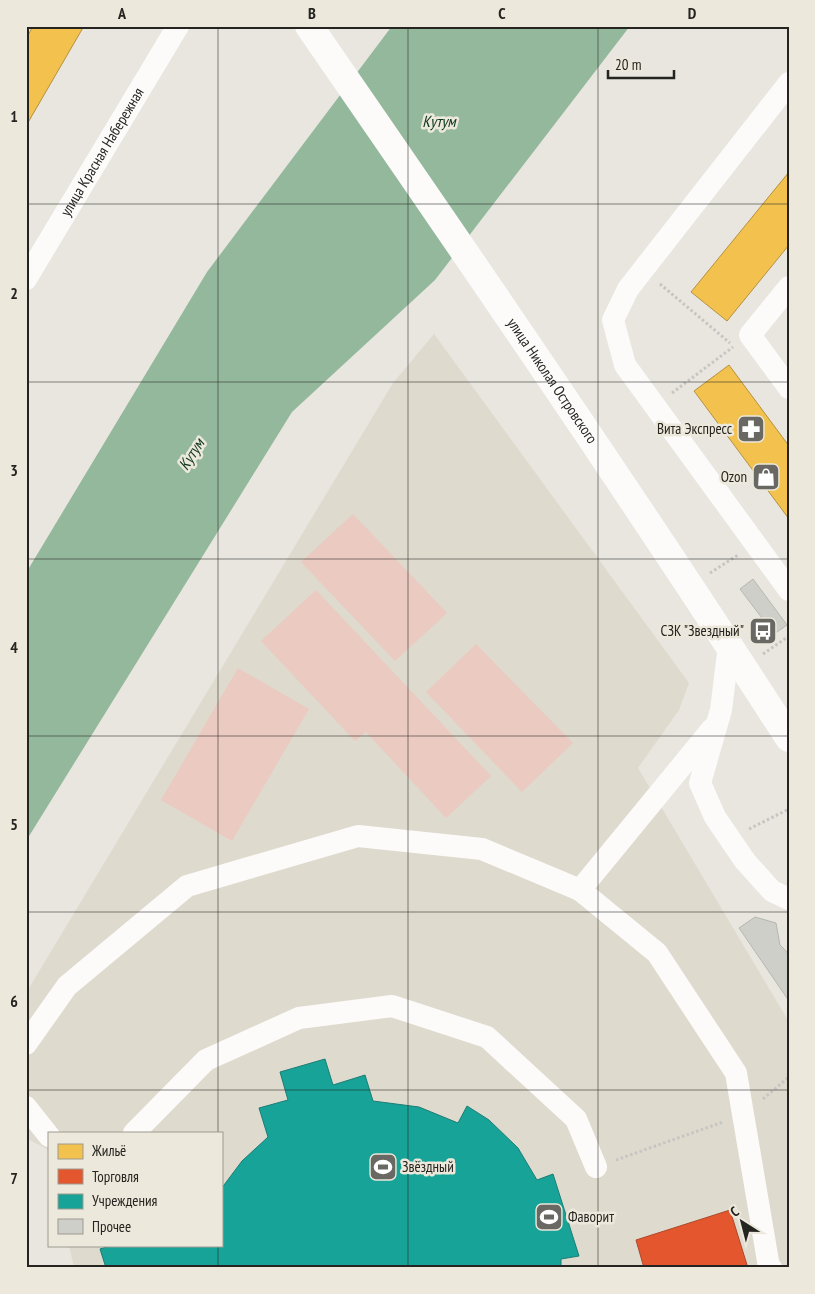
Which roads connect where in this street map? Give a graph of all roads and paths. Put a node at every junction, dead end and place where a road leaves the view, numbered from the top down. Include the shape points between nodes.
1 (178, 26) edge
2 (310, 26) edge
3 (789, 83) edge
4 (642, 270) junction
5 (26, 280) edge
6 (789, 287) edge
7 (789, 388) edge
8 (655, 405) junction
9 (756, 544) junction
10 (690, 586) junction
11 (789, 590) edge
12 (789, 636) edge
13 (729, 645) junction
14 (760, 656) dead end
15 (718, 723) junction
16 (789, 738) edge
17 (789, 809) edge
18 (730, 839) junction
19 (580, 890) junction
20 (789, 899) edge
21 (26, 1044) edge
22 (789, 1077) edge
23 (26, 1107) edge
24 (743, 1115) junction
25 (135, 1132) edge
26 (48, 1135) edge
27 (596, 1167) joint
28 (771, 1268) edge

1 - 5 street, улица Красная Набережная
2 - 10 main road, улица Николая Островского via 497,297
3 - 4 street
4 - 8 street via 628,289 613,320 625,365
4 - 8 path via 734,347
6 - 7 street via 750,335
8 - 9 street
9 - 10 path
9 - 11 street
10 - 13 main road, улица Николая Островского
12 - 14 path
13 - 15 street
13 - 16 main road, улица Николая Островского
15 - 18 street via 700,783 715,817
15 - 19 street
17 - 18 path
18 - 20 street via 772,891
19 - 21 street via 482,848 358,836 186,886 67,986
19 - 24 street via 657,954 736,1073
22 - 24 path
23 - 26 street
24 - 27 path
24 - 28 street via 768,1267
25 - 27 street via 206,1060 299,1018 392,1006 488,1037 576,1119

